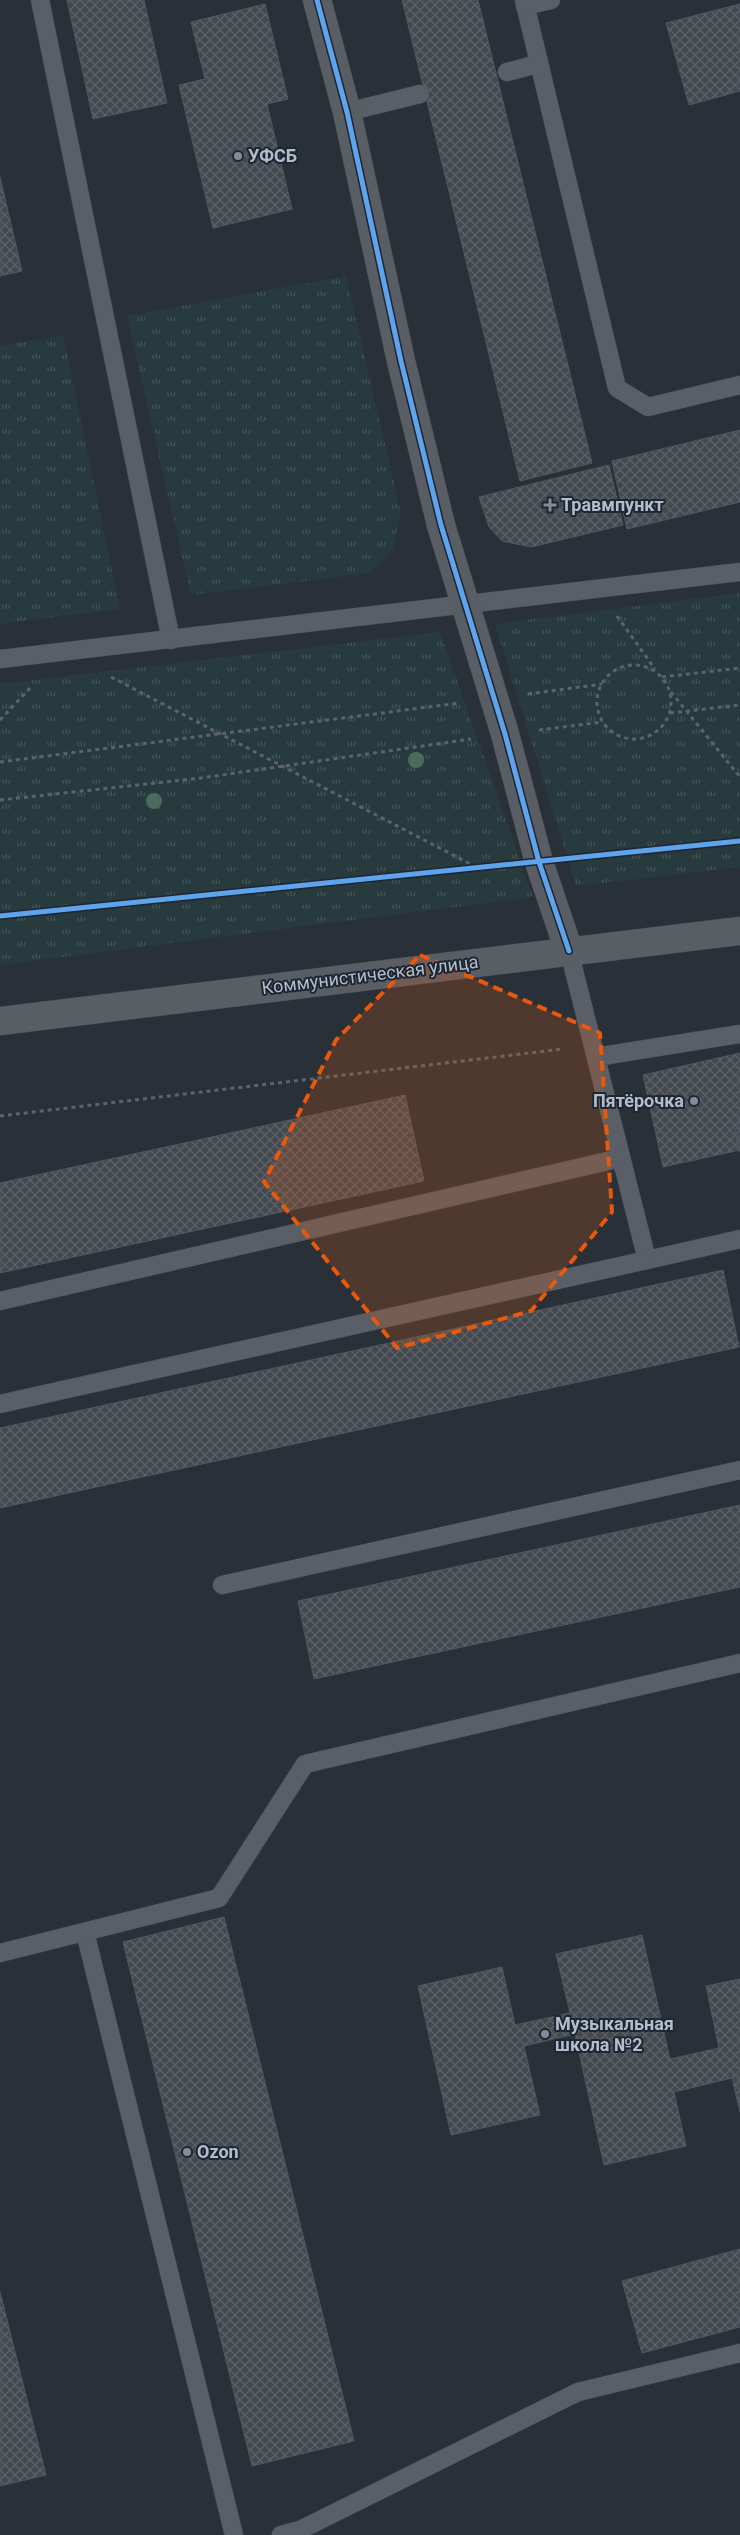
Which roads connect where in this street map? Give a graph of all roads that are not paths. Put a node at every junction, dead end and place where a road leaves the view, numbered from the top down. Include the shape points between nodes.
1 (40, 0) edge
2 (317, 0) edge
3 (552, 0) edge
4 (524, 3) edge
5 (538, 64) junction
6 (507, 72) dead end
7 (420, 94) dead end
8 (347, 112) junction
9 (740, 385) edge
10 (740, 572) edge
11 (464, 604) junction
12 (171, 640) junction
13 (0, 659) edge
14 (740, 931) edge
15 (570, 951) junction
16 (0, 1021) edge
17 (740, 1034) edge
18 (594, 1051) junction
19 (621, 1158) junction
20 (740, 1239) edge
21 (647, 1260) junction
22 (0, 1301) edge
23 (0, 1404) edge
24 (740, 1470) edge
25 (222, 1585) dead end
26 (740, 1663) edge
27 (85, 1932) junction
28 (0, 1953) edge
29 (740, 2353) edge
30 (234, 2535) edge
31 (281, 2535) edge

1 - 12 lane
2 - 8 street
3 - 4 lane
4 - 5 lane
5 - 6 lane
5 - 9 lane via 617,388 648,407
7 - 8 lane
8 - 11 street via 401,360
10 - 11 lane
11 - 12 lane
11 - 15 street via 505,734 539,862
12 - 13 lane
14 - 15 street, Коммунистическая улица
15 - 16 street, Коммунистическая улица
15 - 18 lane
17 - 18 lane
18 - 19 lane
19 - 21 lane
19 - 22 lane
20 - 21 lane
21 - 23 lane
24 - 25 lane
26 - 27 lane via 305,1764 219,1898
27 - 28 lane
27 - 30 lane
29 - 31 lane via 578,2392 300,2530

